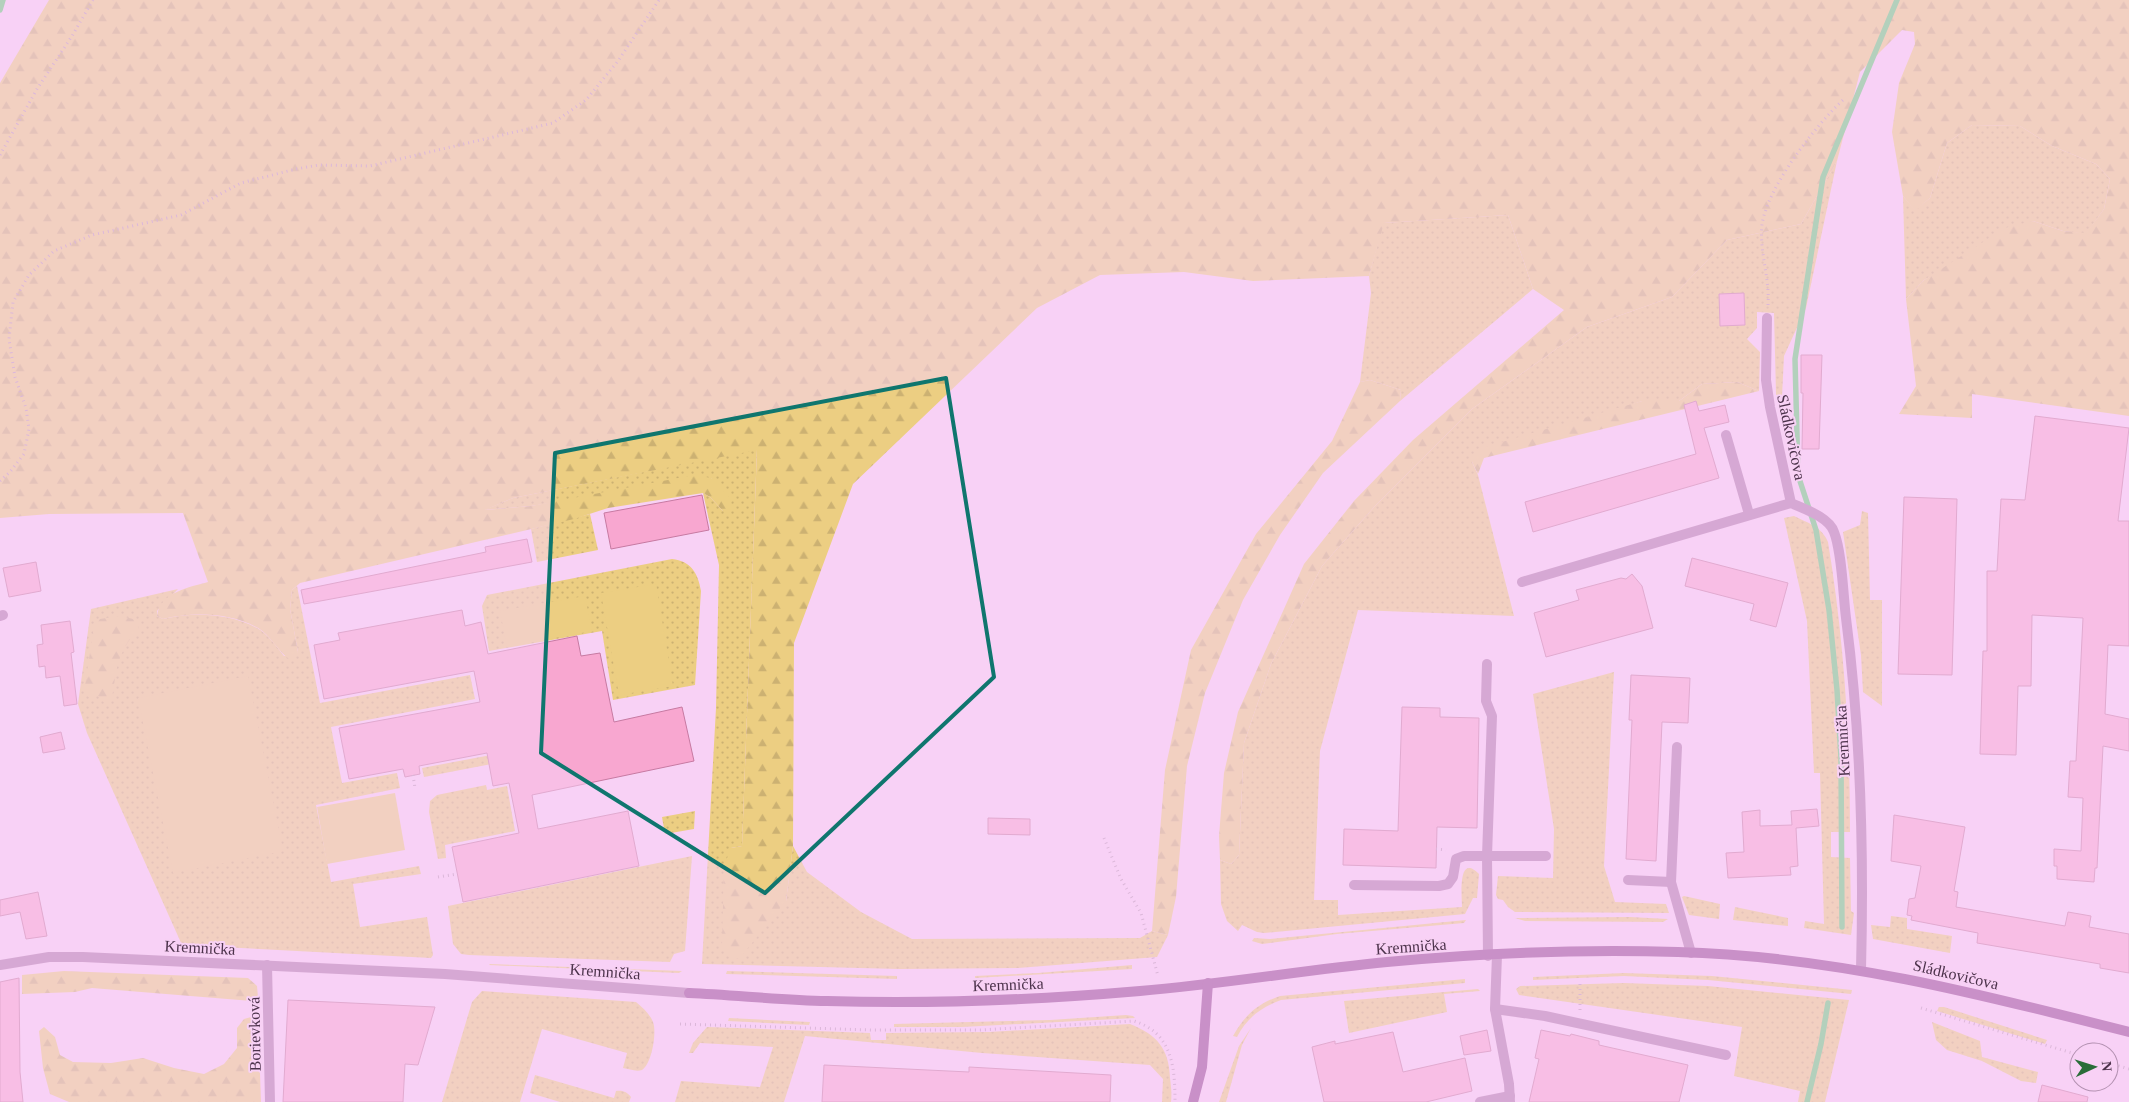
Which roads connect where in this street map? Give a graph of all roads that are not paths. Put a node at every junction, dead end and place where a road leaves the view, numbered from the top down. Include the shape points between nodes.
1 (1767, 318) road end
2 (1726, 435) dead end
3 (1791, 503) junction
4 (1749, 514) junction
5 (1820, 518) joint
6 (1522, 582) dead end
7 (1487, 664) dead end
8 (1677, 747) dead end
9 (1487, 856) junction
10 (1546, 856) dead end
11 (1628, 880) dead end
12 (1671, 882) junction
13 (1354, 885) dead end
14 (1691, 953) junction
15 (1492, 955) junction
16 (1773, 959) joint
17 (0, 966) edge
18 (267, 966) junction
19 (1861, 970) junction
20 (1208, 983) junction
21 (689, 993) joint
22 (1496, 1012) junction
23 (2129, 1032) edge
24 (1726, 1055) dead end
25 (1510, 1099) edge
26 (270, 1102) edge
27 (1193, 1102) edge
28 (1480, 1102) edge

1 - 3 street, Sládkovičova via 1766,380
2 - 4 street
3 - 4 street
3 - 5 street, Sládkovičova
4 - 6 street
5 - 19 street, Kremnička via 1828,522 1836,540 1855,698 1860,770
7 - 9 street via 1486,701 1492,716
8 - 12 street
9 - 10 street
9 - 13 street via 1456,859 1453,877 1448,884 1439,886
9 - 15 street
11 - 12 street
12 - 14 street
14 - 15 main road, Kremnička
14 - 16 main road, Kremnička
15 - 20 main road, Kremnička via 1387,962
15 - 22 street
16 - 19 main road, Sládkovičova
17 - 18 street, Kremnička via 49,957
18 - 21 street, Kremnička via 458,975
18 - 26 street, Borievková
19 - 23 main road, Sládkovičova via 1954,988
20 - 21 main road, Kremnička via 1043,998 933,1002 824,1001
20 - 27 main road via 1202,1067
22 - 24 street via 1545,1016
22 - 25 street
25 - 28 street

